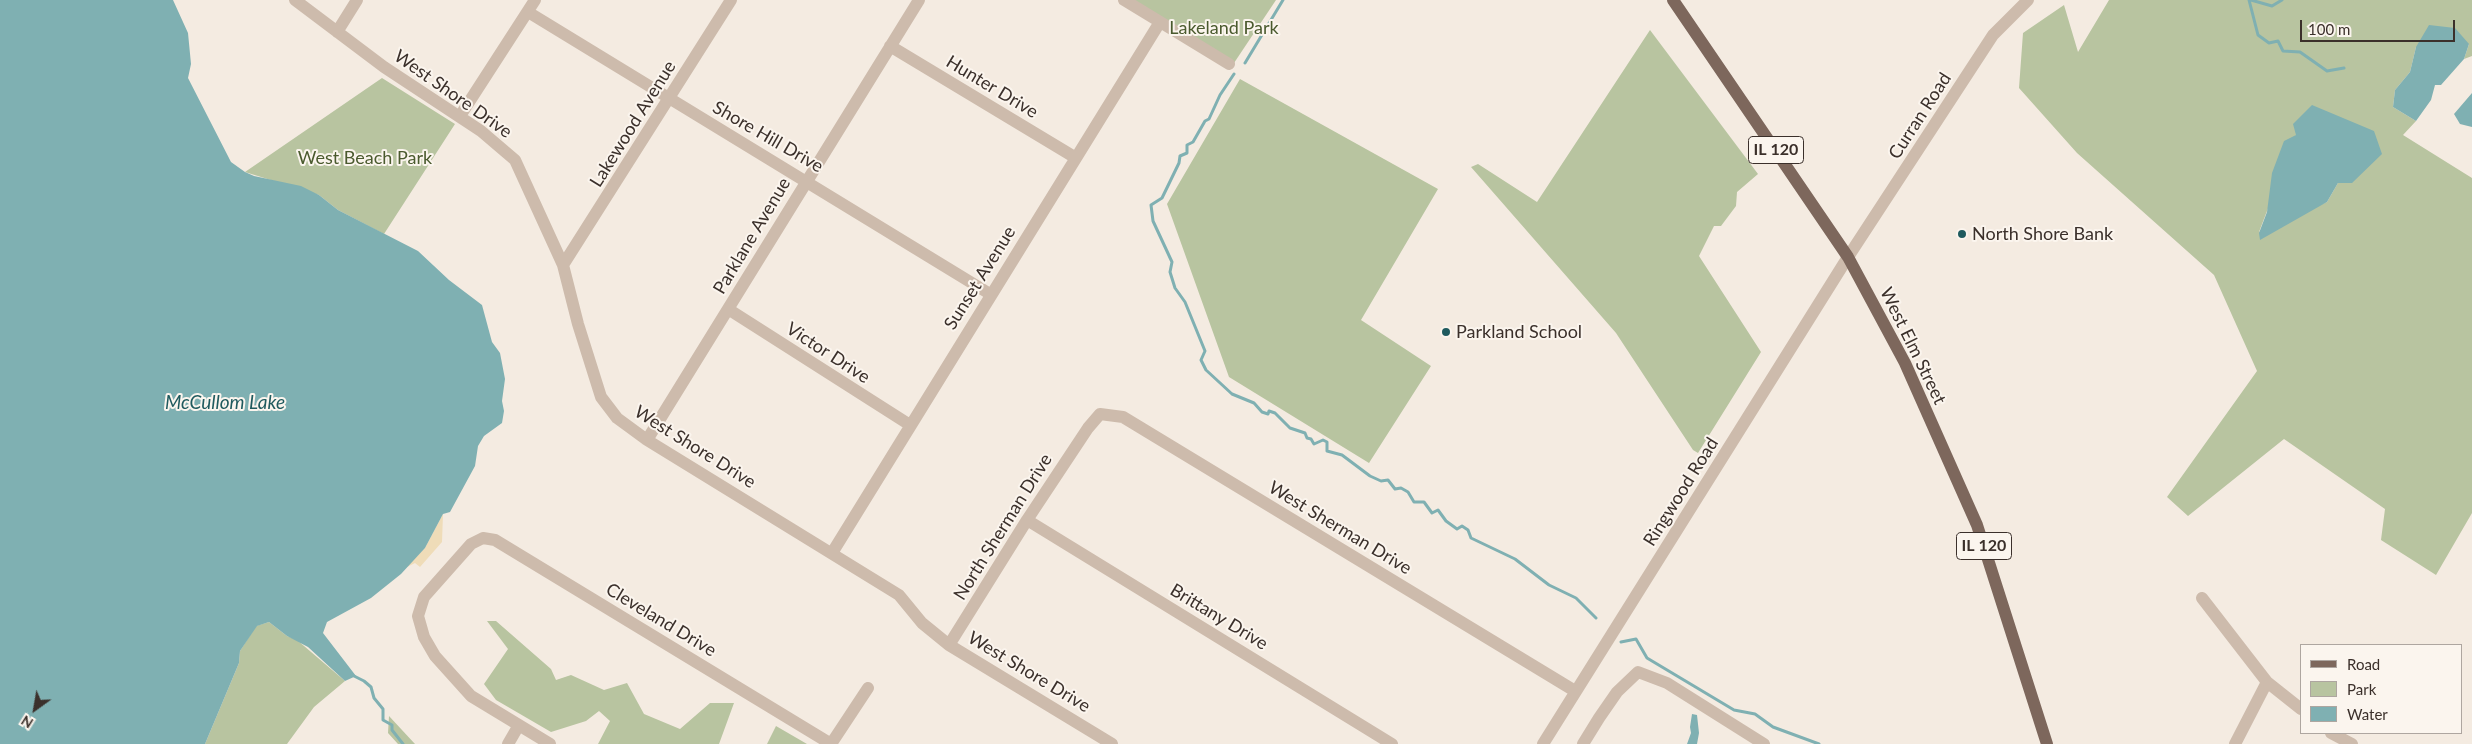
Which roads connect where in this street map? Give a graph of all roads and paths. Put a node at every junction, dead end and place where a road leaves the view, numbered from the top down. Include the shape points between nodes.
1 (295, 0) edge
2 (357, 0) edge
3 (535, 0) edge
4 (731, 0) edge
5 (919, 0) edge
6 (1124, 0) edge
7 (1673, 0) edge
8 (2028, 0) edge
9 (528, 12) junction
10 (1160, 22) junction
11 (337, 32) junction
12 (890, 46) junction
13 (1229, 64) dead end
14 (670, 100) junction
15 (460, 116) junction
16 (1076, 158) junction
17 (806, 180) junction
18 (1848, 257) junction
19 (563, 265) junction
20 (990, 294) junction
21 (728, 309) junction
22 (910, 425) junction
23 (1088, 428) joint
24 (648, 440) junction
25 (1027, 520) junction
26 (832, 553) junction
27 (2202, 598) dead end
28 (949, 645) junction
29 (2267, 682) junction
30 (868, 688) dead end
31 (1574, 691) junction
32 (2300, 708) edge
33 (519, 725) junction
34 (2333, 734) edge
35 (508, 744) edge
36 (550, 744) edge
37 (831, 744) edge
38 (1112, 744) edge
39 (1392, 744) edge
40 (1543, 744) edge
41 (1583, 744) edge
42 (1764, 744) edge
43 (2047, 744) edge
44 (2234, 744) edge
45 (2352, 744) edge

1 - 11 street, West Shore Drive
2 - 11 street
3 - 9 street
4 - 14 street, Lakewood Avenue
5 - 12 street, Parklane Avenue
6 - 10 street
7 - 18 main road, West Elm Street / IL 120
8 - 18 street, Curran Road via 1993,35
9 - 14 street, Shore Hill Drive
9 - 15 street
10 - 13 street
10 - 16 street, Sunset Avenue
11 - 15 street, West Shore Drive
12 - 16 street, Hunter Drive
12 - 17 street, Parklane Avenue
14 - 17 street, Shore Hill Drive
14 - 19 street, Lakewood Avenue
15 - 19 street, West Shore Drive via 515,160
16 - 20 street, Sunset Avenue
17 - 20 street, Shore Hill Drive
17 - 21 street, Parklane Avenue
18 - 31 street, Ringwood Road
18 - 43 main road, West Elm Street / IL 120 via 1905,363 1977,525
19 - 24 street, West Shore Drive via 601,397 617,418
20 - 22 street, Sunset Avenue
21 - 22 street, Victor Drive
21 - 24 street, Parklane Avenue
22 - 26 street, Sunset Avenue
23 - 25 street, North Sherman Drive
23 - 31 street, West Sherman Drive via 1100,414 1123,417
24 - 26 street, West Shore Drive
25 - 28 street, North Sherman Drive
25 - 39 street, Brittany Drive
26 - 28 street, West Shore Drive via 899,595 922,623
27 - 29 street
28 - 38 street, West Shore Drive
29 - 32 street
29 - 44 street
30 - 37 street
31 - 40 street, Ringwood Road
33 - 35 street
33 - 36 street
33 - 37 street, Cleveland Drive via 471,696 434,656 418,616 424,597 471,544 483,538 495,540
34 - 45 street
41 - 42 street via 1617,692 1638,672 1667,683

